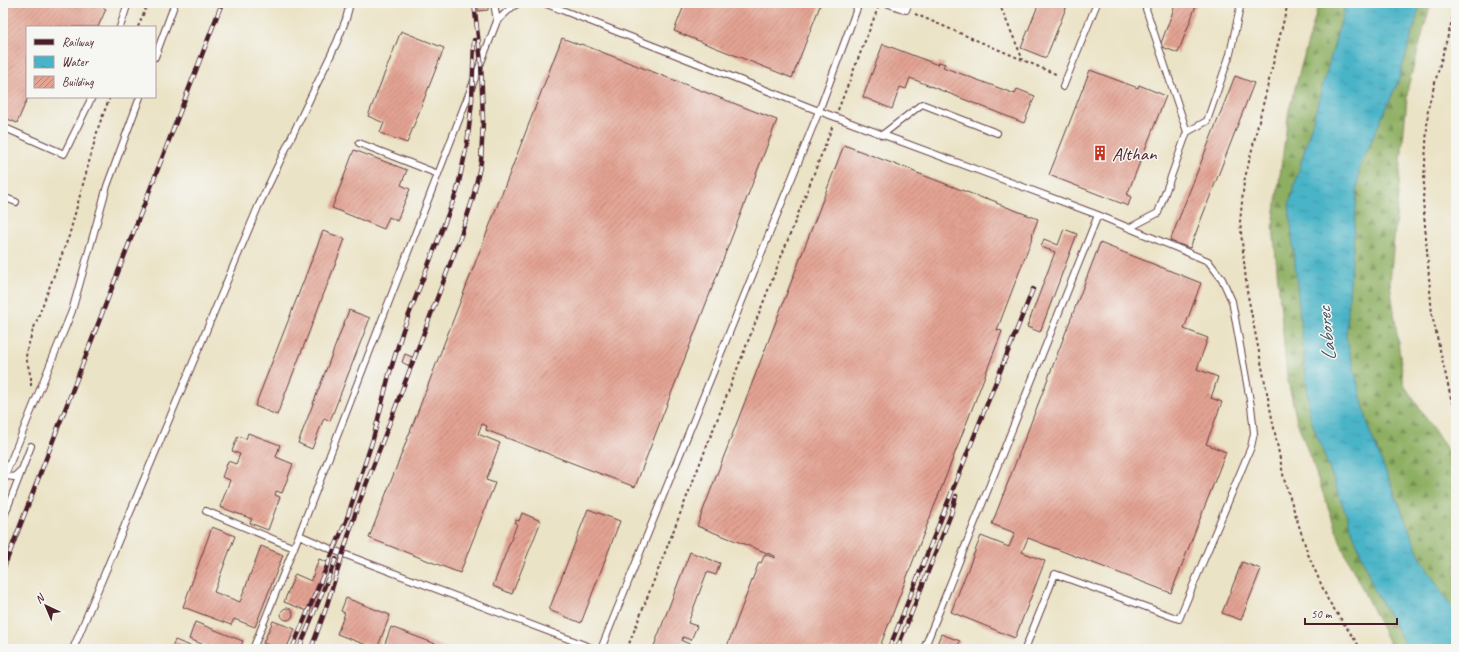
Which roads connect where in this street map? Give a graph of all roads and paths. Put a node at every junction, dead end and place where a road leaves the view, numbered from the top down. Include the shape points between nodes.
1 (128, 3) edge
2 (148, 3) edge
3 (175, 3) edge
4 (350, 3) edge
5 (494, 3) edge
6 (519, 3) edge
7 (544, 3) edge
8 (859, 3) edge
9 (880, 3) edge
10 (886, 3) edge
11 (909, 3) edge
12 (999, 3) edge
13 (1097, 3) edge
14 (1148, 3) edge
15 (1241, 3) edge
16 (1288, 3) edge
17 (1456, 6) edge
18 (906, 10) junction
19 (497, 21) junction
20 (120, 26) edge
21 (138, 26) edge
22 (156, 54) edge
23 (1023, 60) junction
24 (1066, 79) junction
25 (1063, 87) dead end
26 (92, 98) edge
27 (110, 98) edge
28 (140, 98) edge
29 (818, 111) junction
30 (836, 118) junction
31 (3, 127) edge
32 (1187, 132) junction
33 (997, 134) dead end
34 (882, 135) junction
35 (359, 143) dead end
36 (438, 174) junction
37 (3, 197) edge
38 (16, 202) dead end
39 (1098, 215) junction
40 (1129, 228) junction
41 (30, 390) dead end
42 (1456, 408) edge
43 (31, 446) dead end
44 (24, 464) dead end
45 (4, 478) edge
46 (206, 511) dead end
47 (3, 519) edge
48 (299, 535) junction
49 (294, 548) junction
50 (73, 649) edge
51 (253, 649) edge
52 (595, 649) edge
53 (601, 649) edge
54 (627, 649) edge
55 (924, 649) edge
56 (1025, 649) edge
57 (1361, 649) edge

1 - 20 lane
2 - 21 path
3 - 22 lane
4 - 50 lane via 337,42 248,228
5 - 19 lane
6 - 19 lane
7 - 29 lane
8 - 29 lane
9 - 30 path
10 - 18 lane
11 - 18 lane
12 - 23 path
13 - 24 lane
14 - 32 lane via 1146,9
15 - 32 lane via 1230,54 1207,122
16 - 57 path via 1244,182 1240,222 1247,291 1284,478 1305,547 1328,600
17 - 42 path via 1428,108 1423,200 1432,315 1451,398
18 - 23 path
19 - 36 lane
23 - 24 path
24 - 25 lane
26 - 31 lane via 64,154
27 - 41 path via 99,125 69,236 27,350
28 - 45 lane via 107,186 72,311
29 - 30 lane
29 - 53 lane
30 - 34 lane
30 - 54 path
32 - 40 lane via 1158,213
33 - 34 lane via 922,104
34 - 39 lane
35 - 36 lane
36 - 48 lane
37 - 38 lane
39 - 40 lane
39 - 55 lane
40 - 56 lane via 1208,261 1222,279 1232,301 1251,406 1254,433 1251,447 1179,619 1055,574
43 - 47 lane
44 - 45 lane via 16,476
46 - 49 lane
48 - 49 lane
48 - 52 lane
49 - 51 lane

